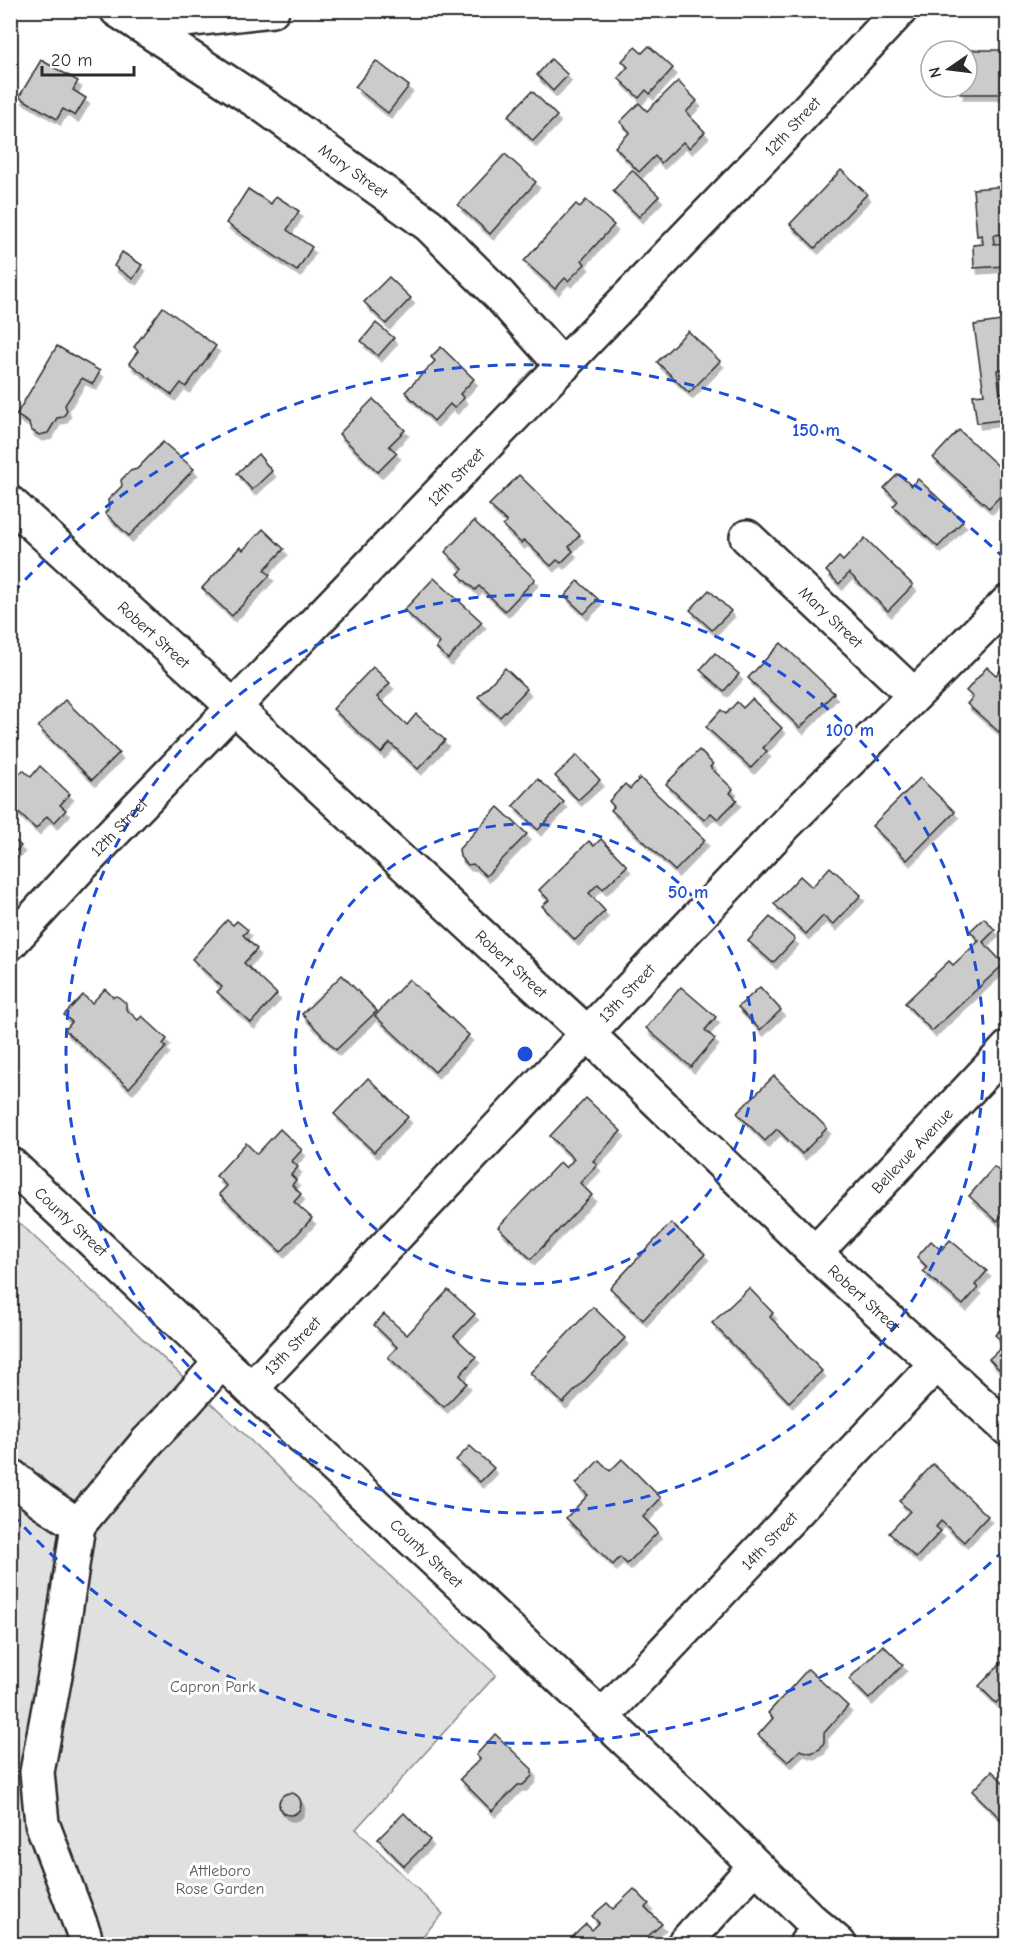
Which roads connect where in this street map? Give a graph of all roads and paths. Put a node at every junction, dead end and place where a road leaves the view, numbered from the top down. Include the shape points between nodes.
1 (272, 10) edge
2 (900, 10) edge
3 (128, 18) edge
4 (563, 366) junction
5 (10, 503) edge
6 (747, 537) dead end
7 (1008, 602) edge
8 (914, 695) junction
9 (235, 708) junction
10 (10, 943) edge
11 (588, 1034) junction
12 (1008, 1048) edge
13 (10, 1164) edge
14 (815, 1253) junction
15 (221, 1362) junction
16 (936, 1364) junction
17 (250, 1389) junction
18 (1008, 1429) edge
19 (10, 1475) edge
20 (78, 1525) junction
21 (602, 1718) junction
22 (755, 1866) junction
23 (822, 1939) edge
24 (86, 1944) edge
25 (684, 1944) edge

1 - 3 main road
2 - 4 main road, 12th Street
3 - 4 main road, Mary Street via 264,106 429,225
4 - 9 main road, 12th Street
5 - 9 main road, Robert Street
6 - 8 main road, Mary Street
7 - 8 main road, 13th Street
8 - 11 main road, 13th Street
9 - 10 main road, 12th Street
9 - 11 main road, Robert Street
11 - 14 main road, Robert Street
11 - 17 main road, 13th Street
12 - 14 main road, Bellevue Avenue
13 - 15 main road, County Street
14 - 16 main road, Robert Street
15 - 17 main road, County Street
15 - 20 main road
16 - 18 main road, Robert Street
16 - 21 main road, 14th Street
17 - 21 main road, County Street
19 - 20 main road
20 - 24 main road via 37,1772 42,1823
21 - 22 main road, County Street
22 - 23 main road, County Street
22 - 25 main road

